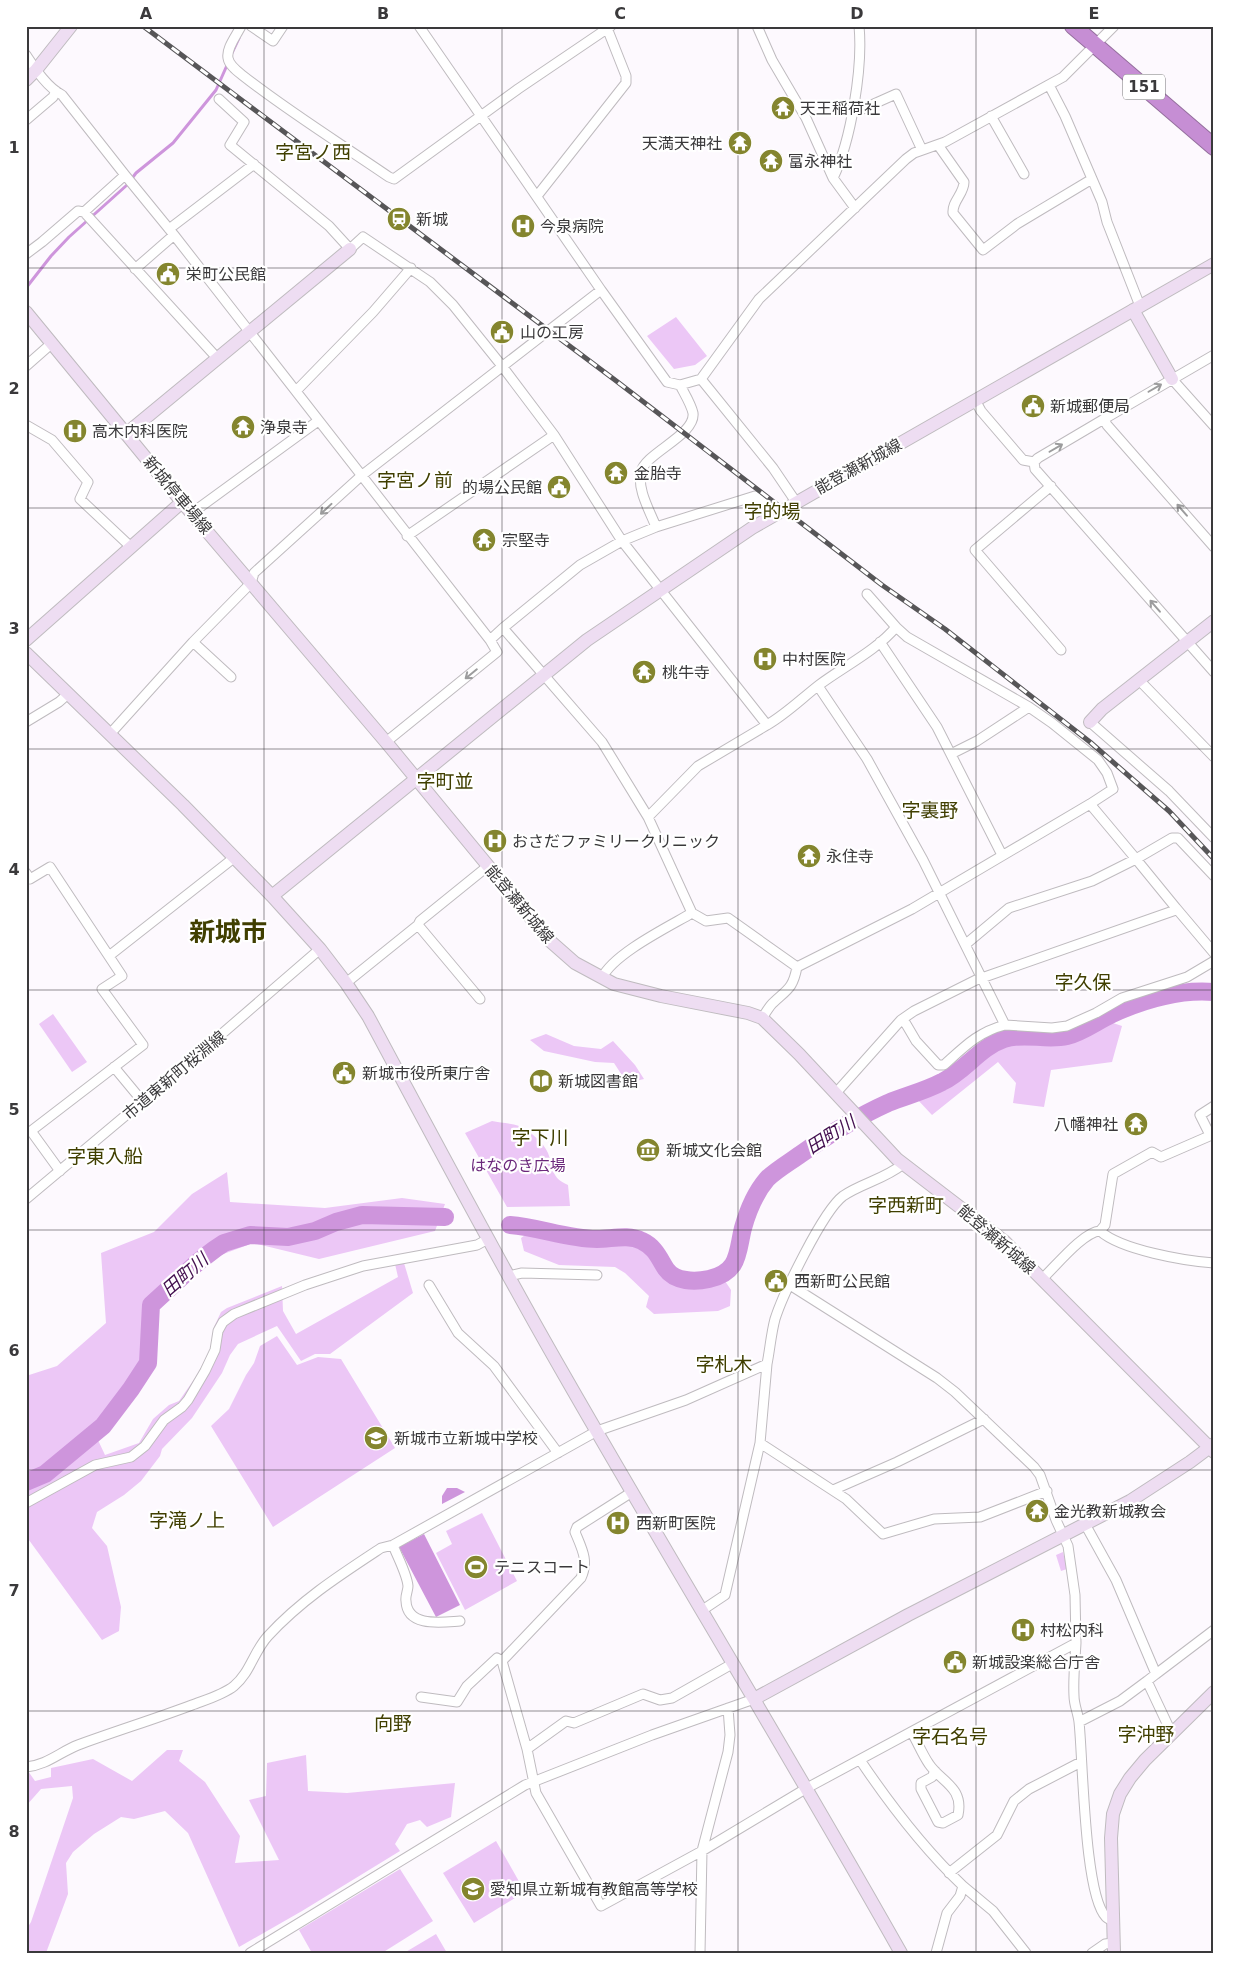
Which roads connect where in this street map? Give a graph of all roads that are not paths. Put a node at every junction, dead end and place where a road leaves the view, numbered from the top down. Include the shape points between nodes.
1 (70, 26) edge
2 (241, 26) edge
3 (251, 26) edge
4 (283, 26) edge
5 (419, 26) edge
6 (757, 26) edge
7 (859, 26) edge
8 (1073, 26) edge
9 (1114, 26) edge
10 (609, 27) edge
11 (1095, 44) junction
12 (26, 55) edge
13 (36, 70) junction
14 (26, 80) edge
15 (1049, 85) junction
16 (56, 91) junction
17 (219, 99) dead end
18 (852, 112) junction
19 (480, 116) junction
20 (991, 116) junction
21 (26, 120) edge
22 (938, 145) junction
23 (1214, 147) edge
24 (922, 150) junction
25 (254, 164) junction
26 (1024, 174) dead end
27 (833, 178) junction
28 (129, 179) junction
29 (1092, 179) junction
30 (537, 196) junction
31 (855, 208) junction
32 (87, 216) junction
33 (172, 232) junction
34 (350, 249) junction
35 (26, 254) edge
36 (1214, 264) edge
37 (411, 268) junction
38 (134, 270) junction
39 (601, 290) junction
40 (1136, 308) junction
41 (26, 312) edge
42 (250, 332) junction
43 (51, 344) junction
44 (1214, 355) edge
45 (218, 358) junction
46 (26, 366) edge
47 (502, 366) junction
48 (701, 379) junction
49 (1172, 379) junction
50 (680, 385) junction
51 (296, 391) junction
52 (975, 400) junction
53 (1104, 419) junction
54 (318, 421) junction
55 (26, 425) edge
56 (1214, 426) edge
57 (126, 434) junction
58 (554, 435) junction
59 (1034, 462) junction
60 (362, 476) junction
61 (1051, 486) junction
62 (182, 502) junction
63 (796, 502) junction
64 (192, 513) junction
65 (777, 513) junction
66 (656, 527) junction
67 (407, 536) junction
68 (622, 541) junction
69 (131, 547) junction
70 (1214, 547) edge
71 (252, 583) junction
72 (659, 590) junction
73 (866, 594) dead end
74 (1214, 620) edge
75 (896, 627) junction
76 (503, 628) junction
77 (26, 640) edge
78 (490, 640) junction
79 (193, 642) junction
80 (880, 642) junction
81 (1187, 642) junction
82 (1061, 650) dead end
83 (26, 653) edge
84 (1214, 672) edge
85 (544, 674) junction
86 (231, 677) dead end
87 (1140, 680) junction
88 (818, 686) junction
89 (68, 694) junction
90 (1029, 707) junction
91 (26, 722) edge
92 (1090, 722) joint
93 (767, 725) junction
94 (110, 734) junction
95 (386, 742) junction
96 (951, 754) junction
97 (1214, 757) edge
98 (416, 778) junction
99 (1090, 804) junction
100 (648, 818) junction
101 (1214, 838) edge
102 (1002, 855) junction
103 (235, 857) junction
104 (1136, 860) junction
105 (488, 866) junction
106 (26, 873) edge
107 (1214, 876) edge
108 (939, 892) junction
109 (272, 896) junction
110 (1176, 908) junction
111 (692, 912) junction
112 (418, 925) junction
113 (966, 944) junction
114 (320, 949) junction
115 (1214, 953) edge
116 (108, 956) junction
117 (1214, 960) edge
118 (796, 967) junction
119 (602, 978) junction
120 (982, 978) junction
121 (346, 983) junction
122 (480, 999) dead end
123 (762, 1018) junction
124 (901, 1020) junction
125 (1004, 1025) junction
126 (114, 1068) junction
127 (835, 1094) junction
128 (143, 1102) junction
129 (1214, 1106) edge
130 (1212, 1134) edge
131 (903, 1164) junction
132 (60, 1170) junction
133 (26, 1199) edge
134 (1100, 1231) junction
135 (488, 1239) junction
136 (1214, 1263) edge
137 (597, 1275) dead end
138 (508, 1276) junction
139 (1042, 1278) junction
140 (429, 1285) dead end
141 (790, 1285) junction
142 (767, 1364) junction
143 (984, 1419) junction
144 (597, 1431) junction
145 (760, 1443) junction
146 (1212, 1448) edge
147 (558, 1454) junction
148 (833, 1490) junction
149 (1047, 1491) junction
150 (632, 1492) junction
151 (26, 1503) edge
152 (1085, 1524) junction
153 (1064, 1535) junction
154 (393, 1546) junction
155 (701, 1612) junction
156 (460, 1621) dead end
157 (1214, 1630) edge
158 (1076, 1643) junction
159 (502, 1661) junction
160 (732, 1664) junction
161 (1156, 1674) junction
162 (1147, 1681) junction
163 (1214, 1692) edge
164 (421, 1697) dead end
165 (754, 1699) junction
166 (728, 1708) junction
167 (1079, 1722) junction
168 (912, 1732) junction
169 (1172, 1734) junction
170 (527, 1749) junction
171 (860, 1760) junction
172 (1081, 1762) junction
173 (26, 1767) edge
174 (935, 1771) junction
175 (533, 1782) junction
176 (807, 1788) junction
177 (702, 1851) junction
178 (949, 1873) junction
179 (963, 1886) junction
180 (1113, 1921) junction
181 (1114, 1948) edge
182 (250, 1953) edge
183 (700, 1953) edge
184 (901, 1953) edge
185 (936, 1953) edge
186 (1026, 1953) edge
187 (1092, 1953) edge

1 - 13 street
2 - 19 street via 228,51 230,61 241,75 390,178 394,179
3 - 4 street via 272,41
5 - 19 street
6 - 27 street via 772,60 806,118
7 - 18 street via 860,53
8 - 11 highway, 151
9 - 11 street
10 - 19 street
10 - 30 street via 626,83
11 - 15 street via 1074,68
11 - 23 highway, 151
12 - 13 street
13 - 14 street
13 - 16 street
15 - 20 street
15 - 29 street
16 - 21 street
16 - 28 street
17 - 25 street via 244,122 230,146
18 - 24 street via 896,94
18 - 27 street via 845,147
19 - 30 street
20 - 22 street
20 - 26 street
22 - 24 street
22 - 29 street via 964,182 953,213 983,250 1017,224
24 - 31 street via 906,159
25 - 33 street
25 - 34 street via 329,226
27 - 31 street
28 - 32 street
28 - 33 street
29 - 40 street
30 - 39 street
31 - 48 street via 759,299
32 - 35 street via 78,211
32 - 38 street
33 - 38 street
33 - 42 street
34 - 37 street via 363,237
34 - 42 street
36 - 40 street, 能登瀬新城線
37 - 47 street via 453,305
37 - 51 street
38 - 45 street
39 - 47 street
39 - 50 street via 667,382
40 - 49 street
40 - 52 street, 能登瀬新城線
41 - 43 street, 新城停車場線
42 - 45 street
42 - 51 street
43 - 46 street
43 - 57 street, 新城停車場線
44 - 49 street
45 - 57 street
47 - 58 street
47 - 60 street
48 - 50 street
48 - 63 street via 773,468
53 -> 49 street
49 - 56 street
50 - 66 street via 693,412 692,420 676,439 644,464 641,471 640,485
51 - 54 street
52 - 59 street via 1023,460
52 - 63 street, 能登瀬新城線
59 -> 53 street
70 -> 53 street
54 - 60 street
54 - 64 street
55 - 69 street via 52,440 88,482 80,499
57 - 62 street, 新城停車場線
58 - 67 street
58 - 68 street
59 - 61 street via 1035,469
60 - 67 street
60 -> 71 street via 254,574
81 -> 61 street
61 - 82 street via 974,550
62 - 64 street, 新城停車場線
62 - 69 street
63 - 65 street, 能登瀬新城線
64 - 71 street, 新城停車場線
65 - 66 street via 755,496
65 - 72 street, 能登瀬新城線
66 - 68 street
67 - 78 street
68 - 72 street
68 - 76 street via 580,565
69 - 77 street
71 - 79 street
71 - 95 street, 新城停車場線
72 - 85 street, 能登瀬新城線
72 - 93 street
73 - 75 street
74 - 81 street
75 - 80 street
75 - 90 street via 907,637
76 - 78 street
76 - 85 street
78 -> 95 street via 497,652
79 - 86 street
79 - 94 street
80 - 88 street
80 - 96 street via 937,727
81 - 84 street
81 - 87 street
83 - 89 street
85 - 98 street, 能登瀬新城線
85 - 100 street via 602,742
87 - 92 street
87 - 97 street
88 - 93 street
88 - 108 street via 867,759
89 - 91 street
89 - 94 street
90 - 96 street
90 - 99 street via 1098,760 1107,773 1113,789
92 - 101 street via 1169,791
93 - 100 street via 698,766
94 - 103 street
95 - 98 street, 新城停車場線
96 - 102 street
98 - 105 street, 能登瀬新城線
98 - 109 street
99 - 102 street
99 - 104 street
100 - 111 street
102 - 108 street
103 - 109 street
103 - 116 street
104 - 107 street via 1172,838 1178,838
104 - 110 street
104 - 113 street via 1092,881 1009,908
105 - 112 street
105 - 119 street, 能登瀬新城線 via 550,941 575,963
106 - 116 street via 30,879 50,867
108 - 113 street
108 - 118 street via 912,909
109 - 114 street
110 - 115 street
110 - 120 street
111 - 118 street via 706,921 728,918
111 - 119 street via 638,944 606,969
112 - 121 street
112 - 122 street
113 - 120 street
114 - 121 street
114 - 128 street, 市道東新町桜淵線
116 - 126 street via 122,976 102,990 143,1045
117 - 125 street via 1187,977 1122,998 1067,1026
118 - 123 street via 788,990 772,1003
119 - 123 street, 能登瀬新城線 via 630,988
120 - 124 street
120 - 125 street
121 - 135 street via 368,1016
123 - 127 street, 能登瀬新城線
124 - 125 street via 938,1065 944,1065 985,1031
124 - 127 street
126 - 128 street
126 - 132 street via 30,1131
127 - 131 street, 能登瀬新城線
128 - 132 street, 市道東新町桜淵線
129 - 130 street via 1200,1115
130 - 134 street via 1161,1157 1152,1152 1113,1174 1105,1225
131 - 139 street, 能登瀬新城線 via 1004,1241
131 - 141 street via 892,1173 842,1197 811,1241
132 - 133 street, 市道東新町桜淵線
134 - 136 street via 1107,1237 1140,1249 1177,1259
134 - 139 street via 1083,1240
135 - 138 street
135 - 151 street via 477,1245 363,1266 234,1314 223,1322 218,1331 215,1350 188,1400 164,1420 145,1446 130,1457 96,1465
137 - 138 street via 522,1273
138 - 144 street
139 - 146 street, 能登瀬新城線
140 - 147 street via 458,1333 494,1366
141 - 142 street via 775,1319
141 - 143 street via 937,1378
142 - 144 street via 686,1400
142 - 145 street
143 - 148 street
143 - 149 street via 1034,1467
144 - 147 street
144 - 150 street
145 - 148 street
145 - 155 street via 725,1595
146 - 152 street via 1130,1502
147 - 154 street
148 - 149 street via 883,1534 934,1519 980,1517
149 - 153 street
150 - 155 street
150 - 159 street via 577,1527 575,1532 585,1558 581,1578
152 - 153 street
152 - 161 street via 1116,1580
153 - 158 street via 1072,1564
153 - 165 street
154 - 156 street via 408,1585 406,1602 410,1614 423,1621
154 - 173 street via 381,1548 316,1591 291,1613 262,1642 251,1665 233,1687 79,1745 46,1763
155 - 160 street
157 - 161 street
158 - 167 street via 1074,1699
158 - 168 street
159 - 164 street via 497,1658 467,1686 457,1702
159 - 170 street
160 - 165 street
160 - 170 street via 672,1698 660,1700 642,1694 574,1723 566,1721
161 - 162 street
162 - 167 street via 1120,1701
162 - 169 street
163 - 169 street
165 - 166 street
165 - 176 street
166 - 175 street
166 - 177 street via 728,1752
167 - 172 street
168 - 171 street
168 - 174 street
169 - 180 street via 1130,1778 1113,1814
170 - 175 street
171 - 176 street
171 - 178 street via 895,1812
172 - 178 street via 1029,1789 1014,1801 997,1835
172 - 180 street via 1092,1879 1105,1916
174 - 174 street via 949,1783 960,1804 958,1815 943,1823 938,1822 921,1789 921,1783 932,1777
175 - 177 street via 536,1793 602,1906
175 - 182 street
176 - 177 street
176 - 184 street
177 - 183 street
178 - 179 street
179 - 185 street via 947,1914
179 - 186 street via 993,1912
180 - 181 street
181 - 187 street via 1105,1944

